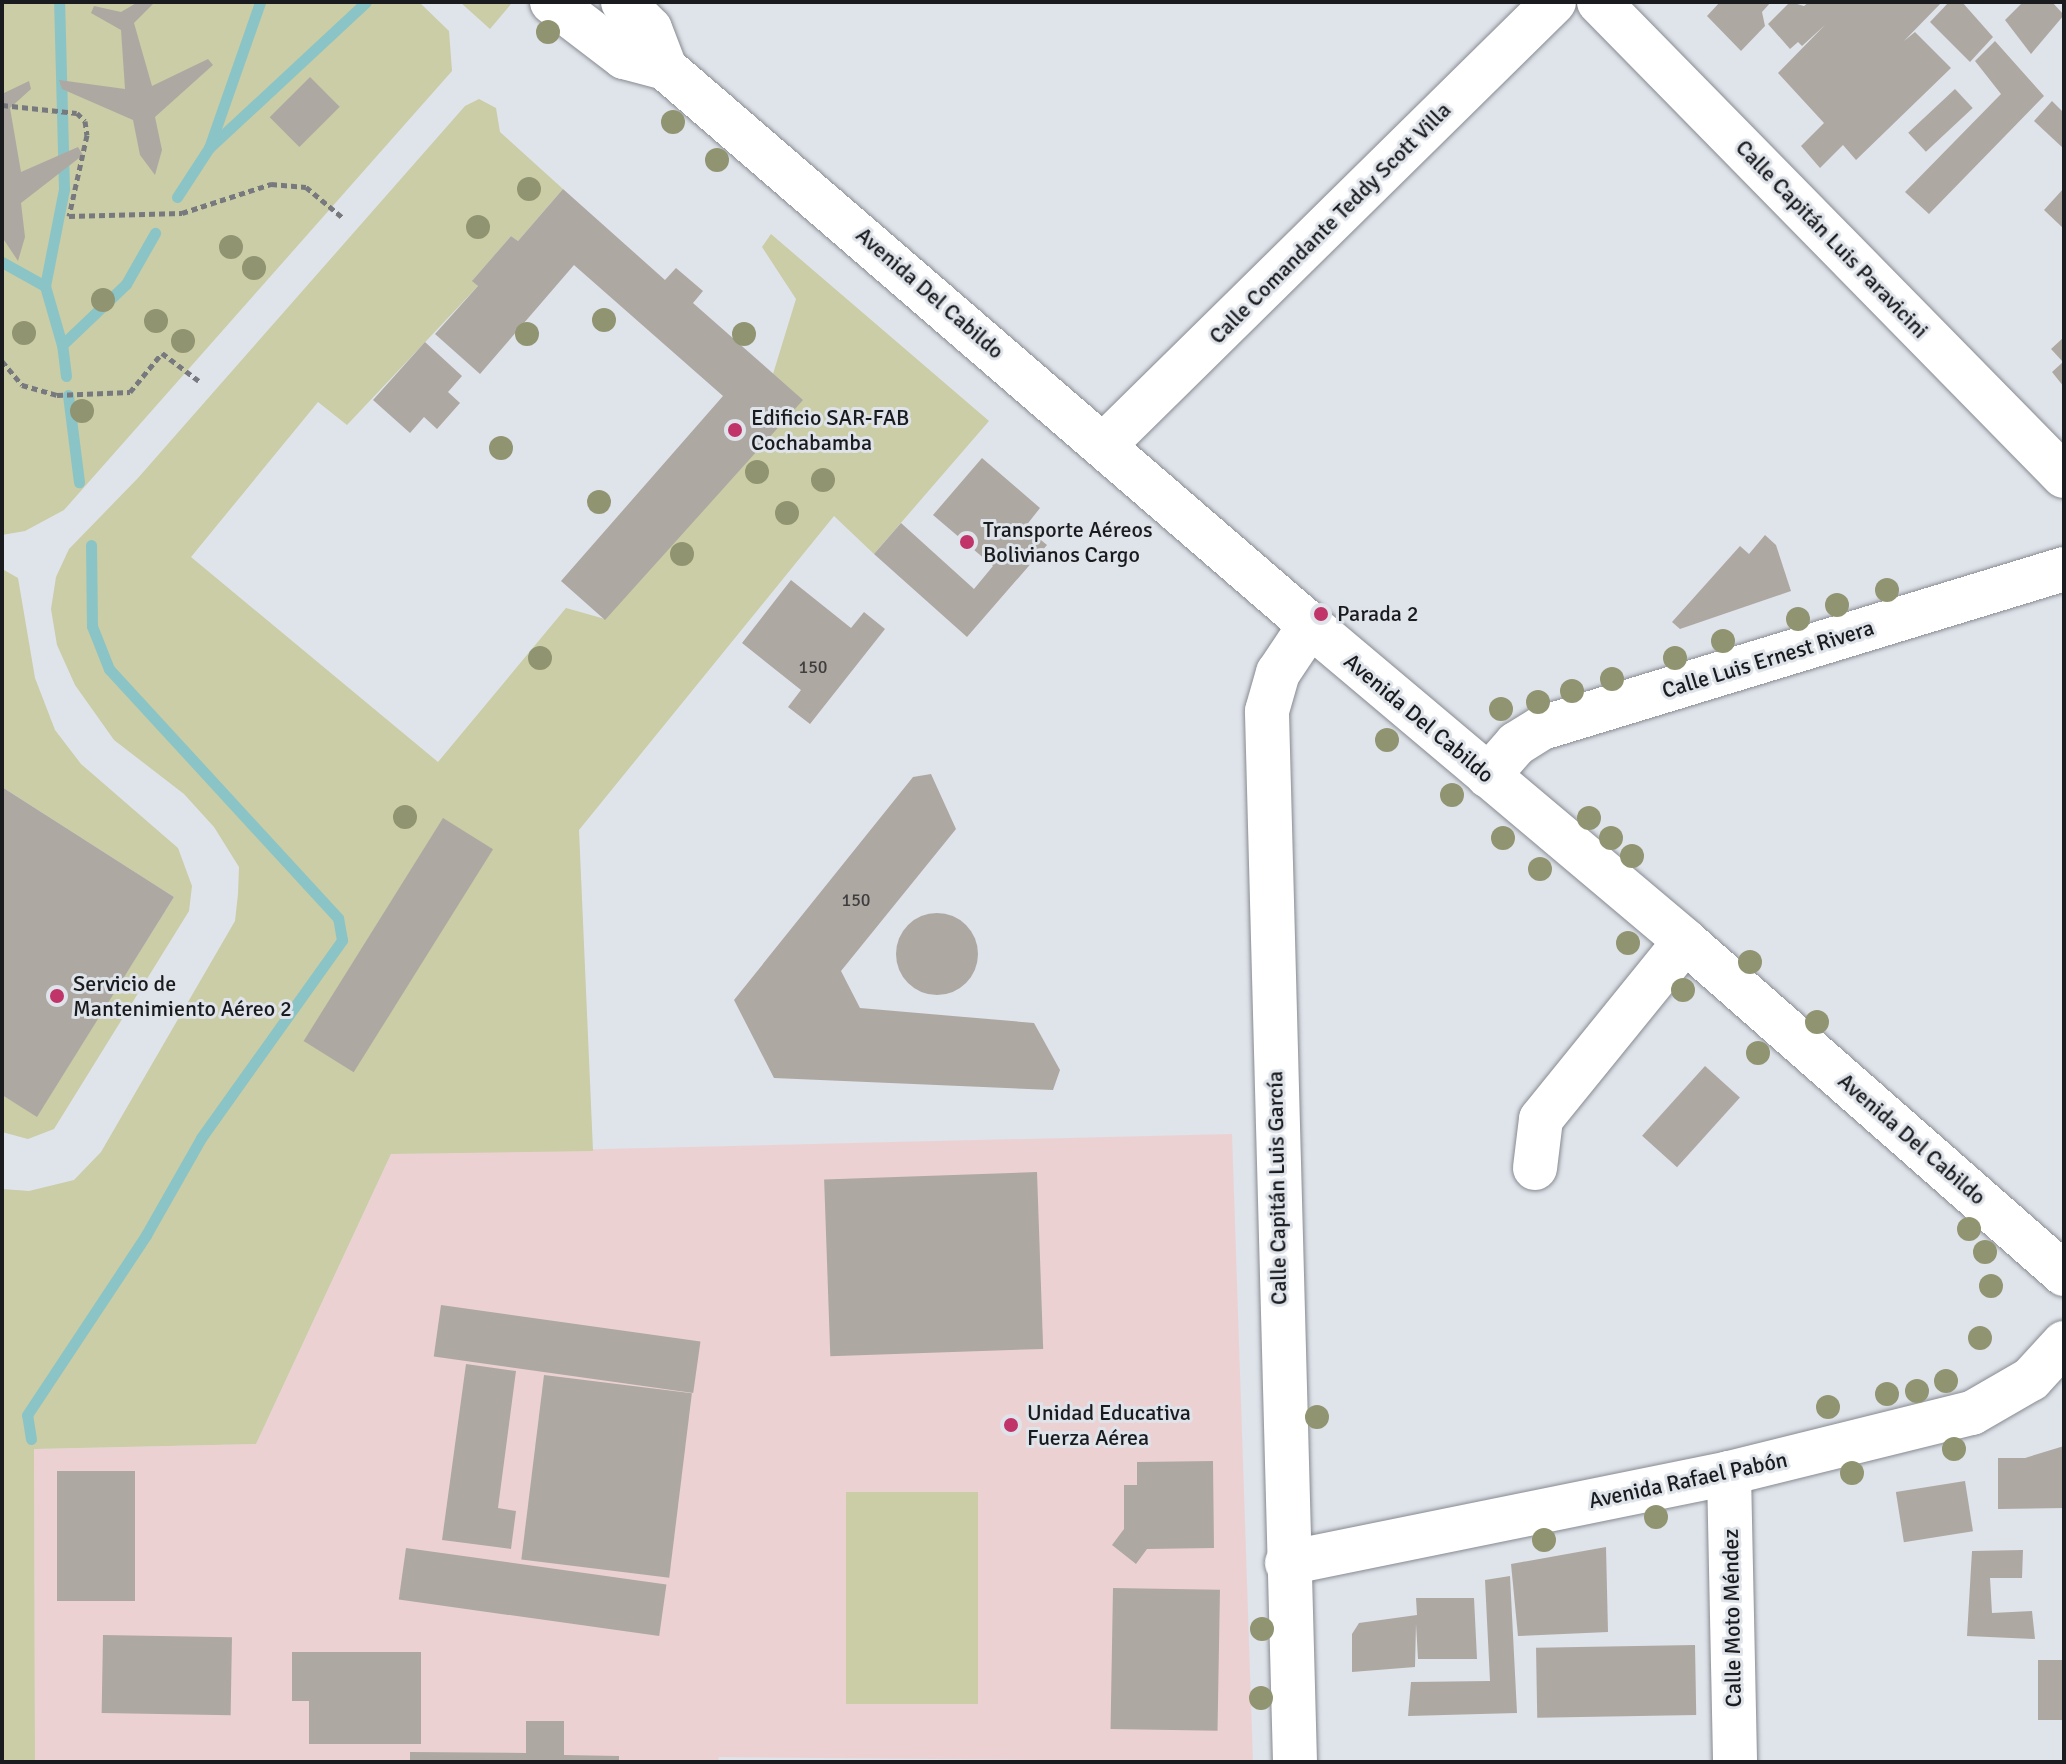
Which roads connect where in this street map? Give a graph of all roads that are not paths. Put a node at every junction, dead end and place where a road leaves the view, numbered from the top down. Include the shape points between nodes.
1 (552, 2) edge
2 (623, 2) edge
3 (1554, 2) edge
4 (1599, 2) edge
5 (665, 68) junction
6 (1105, 444) junction
7 (2064, 476) edge
8 (2064, 569) edge
9 (1310, 625) junction
10 (1488, 776) junction
11 (1685, 941) junction
12 (1535, 1168) dead end
13 (2064, 1274) edge
14 (2064, 1343) edge
15 (1729, 1473) junction
16 (1287, 1563) junction
17 (1295, 1762) edge
18 (1735, 1762) edge

1 - 5 street, Avenida Del Cabildo via 624,57
2 - 5 street, Avenida Del Cabildo via 650,29
3 - 6 street, Calle Comandante Teddy Scott Villa
4 - 7 street, Calle Capitán Luis Paravicini
5 - 6 street, Avenida Del Cabildo
6 - 9 street, Avenida Del Cabildo
8 - 10 street, Calle Luis Ernest Rivera via 1542,728 1516,744
9 - 10 street, Avenida Del Cabildo
9 - 16 street, Calle Capitán Luis García via 1278,673 1267,711
10 - 11 street, Avenida Del Cabildo
11 - 12 street via 1541,1119
11 - 13 street, Avenida Del Cabildo
14 - 15 street, Avenida Rafael Pabón via 2031,1379 1972,1413
15 - 16 street, Avenida Rafael Pabón
15 - 18 street, Calle Moto Méndez
16 - 17 street, Calle Capitán Luis García

